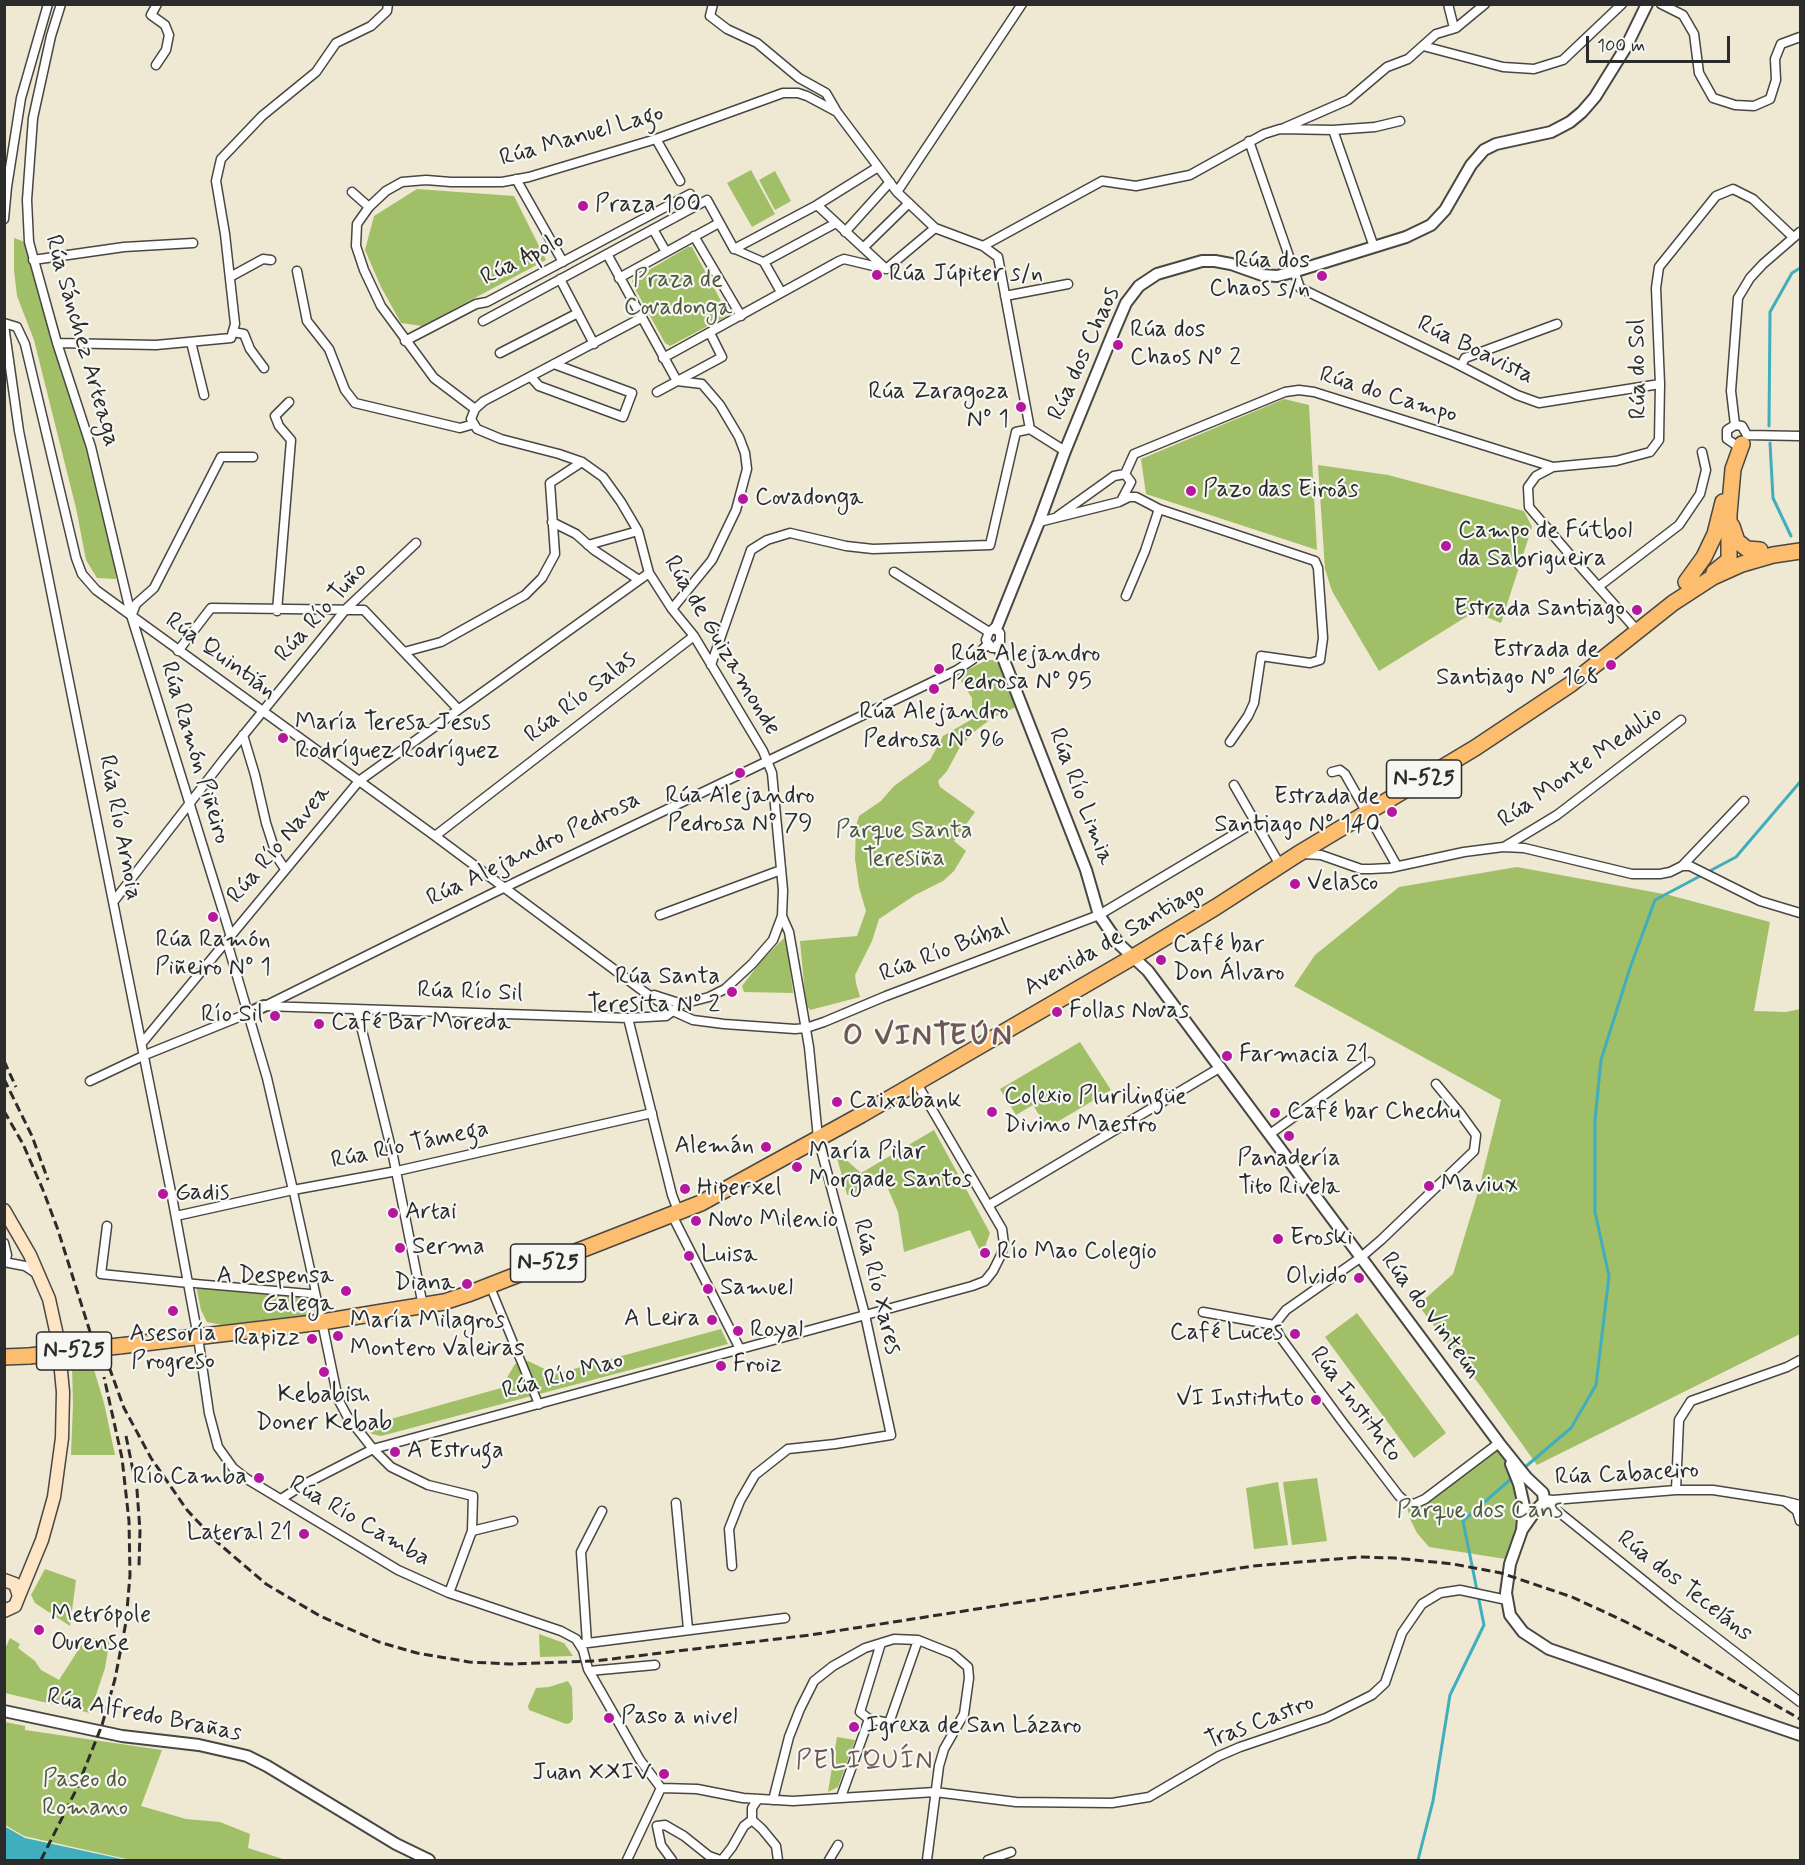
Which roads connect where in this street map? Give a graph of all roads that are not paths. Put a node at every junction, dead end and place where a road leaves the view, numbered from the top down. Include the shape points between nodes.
1 (48, 4) edge
2 (61, 4) edge
3 (157, 4) edge
4 (388, 4) edge
5 (713, 4) edge
6 (1022, 4) edge
7 (1448, 4) edge
8 (1485, 4) edge
9 (1622, 4) edge
10 (1647, 4) edge
11 (1661, 4) edge
12 (1454, 28) junction
13 (1800, 37) edge
14 (1423, 46) junction
15 (156, 65) dead end
16 (837, 112) junction
17 (1400, 121) dead end
18 (1280, 129) junction
19 (1333, 130) junction
20 (656, 139) junction
21 (1249, 141) junction
22 (878, 167) junction
23 (516, 179) junction
24 (680, 181) dead end
25 (890, 182) junction
26 (352, 192) dead end
27 (897, 192) junction
28 (690, 194) dead end
29 (909, 203) junction
30 (818, 205) junction
31 (369, 207) junction
32 (4, 219) edge
33 (719, 223) junction
34 (836, 223) junction
35 (935, 228) junction
36 (654, 229) junction
37 (845, 232) junction
38 (1797, 234) edge
39 (694, 236) junction
40 (193, 243) dead end
41 (983, 246) junction
42 (1374, 247) junction
43 (863, 248) junction
44 (734, 249) junction
45 (666, 252) junction
46 (580, 253) junction
47 (607, 254) junction
48 (33, 260) junction
49 (271, 260) dead end
50 (563, 262) junction
51 (764, 262) junction
52 (586, 265) junction
53 (886, 269) junction
54 (297, 271) dead end
55 (1293, 272) junction
56 (230, 277) junction
57 (619, 278) junction
58 (560, 279) junction
59 (1068, 284) dead end
60 (781, 292) junction
61 (1005, 296) junction
62 (578, 313) junction
63 (741, 316) junction
64 (641, 318) junction
65 (483, 321) dead end
66 (4, 324) edge
67 (1557, 324) dead end
68 (710, 333) junction
69 (232, 335) junction
70 (405, 341) junction
71 (191, 342) junction
72 (57, 344) junction
73 (594, 344) junction
74 (500, 353) dead end
75 (663, 358) junction
76 (554, 364) junction
77 (1461, 366) junction
78 (264, 368) dead end
79 (531, 377) junction
80 (677, 381) junction
81 (1660, 384) junction
82 (657, 392) dead end
83 (204, 395) dead end
84 (289, 402) dead end
85 (475, 409) junction
86 (474, 424) junction
87 (1735, 425) junction
88 (1030, 429) junction
89 (1800, 436) edge
90 (1740, 441) junction
91 (1065, 452) junction
92 (1702, 452) dead end
93 (253, 457) dead end
94 (582, 462) junction
95 (1553, 467) junction
96 (1125, 474) junction
97 (1131, 482) junction
98 (1142, 500) junction
99 (1119, 502) junction
100 (1159, 509) junction
101 (1729, 514) junction
102 (1055, 519) junction
103 (552, 522) junction
104 (1039, 522) junction
105 (638, 531) junction
106 (1715, 534) junction
107 (416, 543) dead end
108 (588, 545) junction
109 (1800, 545) edge
110 (1760, 550) junction
111 (1800, 551) edge
112 (1736, 562) junction
113 (894, 572) dead end
114 (649, 573) junction
115 (639, 580) junction
116 (1598, 587) junction
117 (1686, 588) junction
118 (1126, 596) dead end
119 (346, 609) junction
120 (672, 609) junction
121 (277, 610) junction
122 (131, 615) junction
123 (1634, 627) junction
124 (993, 630) junction
125 (694, 636) junction
126 (993, 644) junction
127 (178, 651) junction
128 (404, 652) junction
129 (711, 665) junction
130 (1547, 699) junction
131 (458, 709) junction
132 (262, 712) junction
133 (1682, 720) dead end
134 (243, 735) junction
135 (1230, 742) dead end
136 (767, 762) junction
137 (1332, 772) dead end
138 (359, 781) junction
139 (1234, 785) dead end
140 (1744, 801) dead end
141 (190, 802) junction
142 (1366, 813) junction
143 (1255, 822) junction
144 (435, 836) junction
145 (1503, 848) junction
146 (1298, 854) junction
147 (1280, 865) junction
148 (1397, 866) junction
149 (1682, 866) junction
150 (285, 869) junction
151 (781, 870) junction
152 (504, 888) junction
153 (114, 901) junction
154 (1800, 913) edge
155 (660, 915) dead end
156 (1099, 915) junction
157 (782, 916) junction
158 (229, 939) junction
159 (1133, 957) junction
160 (643, 991) junction
161 (290, 993) junction
162 (682, 1004) junction
163 (264, 1006) junction
164 (293, 1007) junction
165 (357, 1010) junction
166 (673, 1011) junction
167 (249, 1013) junction
168 (628, 1018) junction
169 (806, 1028) junction
170 (142, 1043) junction
171 (145, 1056) junction
172 (1370, 1062) dead end
173 (1221, 1067) junction
174 (90, 1081) dead end
175 (916, 1082) junction
176 (1436, 1084) dead end
177 (652, 1113) junction
178 (1270, 1134) junction
179 (818, 1138) junction
180 (397, 1171) junction
181 (293, 1190) junction
182 (989, 1205) junction
183 (4, 1210) edge
184 (675, 1214) junction
185 (176, 1216) junction
186 (107, 1226) dead end
187 (4, 1243) edge
188 (1360, 1258) junction
189 (5, 1262) edge
190 (40, 1276) junction
191 (189, 1283) junction
192 (490, 1286) junction
193 (315, 1294) junction
194 (423, 1306) junction
195 (1203, 1312) dead end
196 (865, 1315) junction
197 (322, 1322) junction
198 (1274, 1325) junction
199 (198, 1337) junction
200 (740, 1349) junction
201 (4, 1357) edge
202 (1800, 1360) edge
203 (538, 1405) junction
204 (1499, 1443) junction
205 (373, 1449) junction
206 (1536, 1488) junction
207 (1676, 1490) junction
208 (1522, 1494) junction
209 (281, 1499) junction
210 (1784, 1501) junction
211 (676, 1503) dead end
212 (1541, 1504) junction
213 (1800, 1505) edge
214 (1524, 1506) junction
215 (602, 1511) dead end
216 (513, 1521) dead end
217 (1800, 1521) edge
218 (1522, 1530) junction
219 (471, 1531) junction
220 (732, 1566) dead end
221 (29, 1569) junction
222 (8, 1581) edge
223 (449, 1593) junction
224 (19, 1596) junction
225 (1507, 1599) junction
226 (6, 1613) edge
227 (785, 1618) dead end
228 (688, 1629) junction
229 (918, 1640) junction
230 (584, 1643) junction
231 (880, 1644) junction
232 (655, 1665) dead end
233 (589, 1671) junction
234 (1800, 1702) edge
235 (4, 1711) edge
236 (869, 1719) junction
237 (1800, 1735) edge
238 (662, 1788) junction
239 (935, 1792) junction
240 (841, 1797) junction
241 (758, 1799) junction
242 (773, 1800) junction
243 (647, 1816) junction
244 (752, 1820) junction
245 (657, 1826) junction
246 (838, 1845) dead end
247 (1011, 1852) dead end
248 (429, 1860) edge
249 (627, 1860) edge
250 (672, 1860) edge
251 (721, 1860) edge
252 (778, 1860) edge
253 (829, 1860) edge
254 (927, 1860) edge
255 (988, 1860) edge

1 - 32 street via 21,98
2 - 48 street, Rúa Sánchez Arteaga via 33,118 27,200
3 - 15 street via 151,15 165,25 169,35 166,50
4 - 56 street via 387,11 371,26 336,43 316,72 262,116 221,159 216,181
5 - 16 street via 710,16 757,43 799,78 826,93
6 - 27 street
7 - 12 street
8 - 12 street
9 - 14 street via 1563,60 1534,69 1503,67
10 - 42 street, Rúa dos Chaos via 1595,97 1570,122 1536,137 1484,150 1431,225
11 - 13 street via 1683,15 1694,34 1699,73 1713,98 1735,105 1754,105 1770,99 1781,44
12 - 14 street via 1436,34
14 - 18 street via 1408,59 1387,67 1348,100
16 - 20 street, Rúa Manuel Lago via 807,96 783,93
16 - 22 street
17 - 19 street
18 - 19 street
18 - 21 street
19 - 42 street
20 - 23 street, Rúa Manuel Lago
20 - 24 street
21 - 41 street via 1190,175 1136,186 1102,181
21 - 55 street
22 - 25 street
22 - 30 street
23 - 31 street, Rúa Manuel Lago via 402,182
23 - 50 street
25 - 27 street
25 - 37 street
26 - 31 street
27 - 29 street
28 - 46 street, Rúa Apolo
29 - 35 street
29 - 43 street
30 - 34 street
30 - 44 street
31 - 70 street, Rúa Manuel Lago via 357,224 356,246 381,306
33 - 36 street via 706,200
33 - 39 street
33 - 44 street
34 - 37 street
34 - 51 street
35 - 41 street
35 - 53 street
36 - 45 street
36 - 47 street
37 - 43 street
38 - 81 street, Rúa do Sol via 1753,199 1733,189 1716,196 1659,267 1656,288
38 - 87 street via 1756,271 1738,298 1731,391
39 - 45 street
39 - 63 street
40 - 48 street via 124,247
41 - 61 street via 998,257
42 - 55 street, Rúa dos Chaos
43 - 53 street
44 - 51 street
45 - 57 street
46 - 50 street, Rúa Apolo
46 - 52 street
47 - 52 street
47 - 57 street
48 - 72 street, Rúa Sánchez Arteaga
49 - 56 street via 263,259
50 - 70 street, Rúa Apolo
51 - 60 street
52 - 58 street
53 - 60 street via 844,259
54 - 86 street via 308,321 329,349 345,390 356,403 460,428
55 - 77 street, Rúa Boavista via 1300,288
55 - 91 street, Rúa dos Chaos via 1262,275 1231,264 1202,261 1145,280 1126,303
56 - 69 street via 235,324
57 - 64 street
58 - 62 street
58 - 65 street
59 - 61 street
60 - 63 street
61 - 88 street
62 - 73 street
62 - 74 street
63 - 68 street
64 - 73 street
64 - 75 street
66 - 122 street, Rúa Quintián via 17,327 25,344 81,574
66 - 153 street, Rúa Río Arnoia via 19,431
67 - 77 street via 1465,358
68 - 75 street
68 - 80 street via 722,357
69 - 71 street
69 - 78 street via 244,334
70 - 85 street, Rúa Manuel Lago via 434,378
71 - 72 street
71 - 83 street
72 - 122 street, Rúa Sánchez Arteaga via 91,447
73 - 76 street
75 - 80 street
76 - 79 street
76 - 79 street via 632,393 624,417 539,386
77 - 81 street, Rúa Boavista via 1539,403
79 - 85 street
80 - 82 street
80 - 120 street via 702,384 720,405 739,437 747,469 736,510 712,560
81 - 95 street, Rúa do Sol via 1659,440 1650,452 1616,461
84 - 121 street via 275,416 291,440
85 - 86 street via 471,419
86 - 94 street, Rúa de Guizamonde via 501,440
87 - 90 street via 1742,426
87 - 90 street via 1726,434
88 - 91 street
88 - 129 street via 1017,432 990,545 873,549 790,534 767,540 751,550
89 - 90 street
90 - 101 highway
90 - 106 highway
91 - 104 street, Rúa dos Chaos
92 - 116 street via 1706,470 1700,494 1679,525
93 - 122 street via 221,457 154,588 136,604
94 - 103 street via 550,483
94 - 105 street, Rúa de Guizamonde via 603,477
95 - 96 street, Rúa do Campo via 1299,390 1134,454
95 - 116 street via 1536,476 1528,487 1529,507
96 - 97 street
96 - 102 street via 1114,476
97 - 98 street
97 - 99 street
98 - 99 street via 1129,497
98 - 100 street
99 - 102 street
100 - 118 street
100 - 135 street via 1315,561 1318,568 1323,638 1320,660 1310,663 1261,656 1254,704
101 - 110 highway via 1737,541 1747,549
101 - 112 highway
102 - 104 street
103 - 108 street
103 - 128 street via 555,554 542,578 525,595 441,642
104 - 124 street, Rúa dos Chaos
105 - 108 street
105 - 114 street, Rúa de Guizamonde
106 - 112 highway via 1722,555
106 - 117 highway
107 - 119 street, Rúa Río Tuño
108 - 115 street
109 - 110 highway, N-525
110 - 112 highway, N-525
111 - 112 highway, N-525
112 - 117 highway, N-525
113 - 124 street
114 - 115 street, Rúa Río Navea
114 - 120 street, Rúa de Guizamonde
115 - 131 street, Rúa Río Navea
116 - 123 street
117 - 123 highway, N-525
117 - 130 highway, N-525 via 1571,684
119 - 121 street
119 - 128 street via 364,610
119 - 132 street, Rúa Río Tuño
120 - 125 street, Rúa de Guizamonde
121 - 127 street via 211,608
122 - 127 street, Rúa Quintián
122 - 141 street, Rúa Ramón Piñeiro
123 - 130 highway, N-525
124 - 126 street via 986,640
124 - 126 street via 1000,633 1000,642
125 - 129 street, Rúa de Guizamonde
125 - 144 street, Rúa Río Salas
126 - 136 street, Rúa Alejandro Pedrosa via 957,670
126 - 156 street, Rúa Río Limia via 1086,870
127 - 132 street, Rúa Quintián
128 - 131 street
129 - 136 street, Rúa de Guizamonde
130 - 142 highway, N-525 via 1475,748
131 - 138 street, Rúa Río Navea
132 - 134 street, Rúa Río Tuño
132 - 138 street, Rúa Quintián
133 - 145 street, Rúa Monte Medulio via 1557,815
134 - 141 street, Rúa Río Tuño
134 - 150 street via 266,823
136 - 151 street, Rúa de Guizamonde via 774,789
136 - 152 street, Rúa Alejandro Pedrosa
137 - 142 street via 1341,770 1345,774
138 - 144 street, Rúa Quintián
138 - 150 street, Rúa Río Navea
139 - 143 street
140 - 149 street
141 - 153 street, Rúa Río Tuño
141 - 158 street, Rúa Ramón Piñeiro
142 - 146 highway, N-525
142 - 148 street
143 - 147 street
143 - 156 street, Rúa Río Búbal
144 - 152 street, Rúa Quintián
145 - 148 street
145 - 149 street via 1524,848 1632,874 1660,874
146 - 147 highway, Avenida de Santiago / N-525
146 - 148 street via 1321,855 1361,868
147 - 159 highway, Avenida de Santiago / N-525
149 - 154 street via 1711,875 1760,901
150 - 158 street, Rúa Río Navea
151 - 155 street
151 - 157 street, Rúa de Guizamonde
152 - 160 street, Rúa Quintián
152 - 161 street, Rúa Alejandro Pedrosa
153 - 170 street, Rúa Río Arnoia
156 - 159 street, Rúa Río Limia
156 - 169 street, Rúa Río Búbal
157 - 162 street via 773,940 725,989
157 - 169 street, Rúa Río Xares via 789,932
158 - 167 street, Rúa Ramón Piñeiro
158 - 170 street, Rúa Río Navea
159 - 173 street, Rúa do Vinteún
159 - 175 highway, Avenida de Santiago / N-525
160 - 162 street, Rúa Quintián
160 - 166 street, Rúa Quintián
161 - 163 street, Rúa Alejandro Pedrosa
161 - 164 street
162 - 166 street, Rúa Río Sil
163 - 164 street, Rúa Río Sil
163 - 167 street, Rúa Alejandro Pedrosa
164 - 165 street, Rúa Río Sil
165 - 168 street, Rúa Río Sil
165 - 180 street
166 - 168 street, Rúa Río Sil via 666,1016
166 - 169 street via 704,1022
167 - 171 street, Rúa Alejandro Pedrosa
167 - 181 street, Rúa Ramón Piñeiro
168 - 177 street
169 - 179 street, Rúa Río Xares
170 - 171 street, Rúa Río Arnoia
171 - 174 street, Rúa Alejandro Pedrosa
171 - 185 street, Rúa Río Arnoia
172 - 178 street
173 - 178 street, Rúa do Vinteún
173 - 182 street
175 - 179 highway, Avenida de Santiago / N-525
175 - 182 street
176 - 188 street via 1476,1135 1474,1152
177 - 180 street, Rúa Río Támega
177 - 184 street
178 - 188 street, Rúa do Vinteún
179 - 184 highway, Avenida de Santiago / N-525
179 - 196 street, Rúa Río Xares
180 - 181 street, Rúa Río Támega
180 - 194 street
181 - 185 street, Rúa Río Támega
181 - 193 street
182 - 196 street, Rúa Río Mao via 1004,1236 1001,1255 990,1276 972,1286
183 - 190 main road
184 - 192 highway, Avenida de Santiago / N-525
184 - 200 street
185 - 191 street, Rúa Río Arnoia
186 - 191 street via 101,1274
187 - 189 street
188 - 198 street via 1286,1310
188 - 204 street, Rúa do Vinteún
189 - 190 street via 25,1266
190 - 221 main road via 58,1340 63,1426 53,1505
191 - 193 street
191 - 199 street, Rúa Río Arnoia
192 - 194 highway, Avenida de Santiago / N-525
192 - 203 street
193 - 197 street
194 - 197 highway, Avenida de Santiago / N-525
195 - 198 street
196 - 200 street, Rúa Río Mao
196 - 220 street, Rúa Río Xares via 891,1435 788,1449 755,1475 729,1529
197 - 199 highway, Avenida de Santiago / N-525
197 - 205 street via 338,1399
198 - 204 street, Rúa Instituto via 1405,1501 1414,1504 1425,1499
199 - 201 highway, Avenida de Santiago / N-525, bridge
199 - 209 street, Rúa Río Camba via 218,1447 233,1468
200 - 203 street, Rúa Río Mao
202 - 207 street via 1690,1401 1679,1420
203 - 205 street, Rúa Río Mao
204 - 206 street
204 - 208 street
205 - 209 street, Rúa Río Mao
205 - 219 street via 391,1467 428,1485 474,1496
206 - 208 street via 1527,1488
206 - 212 street via 1543,1493
207 - 210 street, Rúa Cabaceiro via 1713,1490
207 - 212 street, Rúa Cabaceiro
208 - 214 street
209 - 223 street, Rúa Río Camba via 398,1570
210 - 213 street, Rúa Cabaceiro
210 - 217 street via 1797,1511
211 - 228 street
212 - 214 street via 1532,1510
212 - 218 street
212 - 234 street, Rúa dos Teceláns via 1560,1513
214 - 218 street
215 - 230 street via 581,1552
216 - 219 street
218 - 225 street via 1510,1564
219 - 223 street
221 - 222 main road
221 - 224 main road
222 - 224 main road via 17,1588
223 - 230 street, Rúa Río Camba via 561,1631
224 - 226 main road
225 - 237 street via 1510,1615 1523,1632 1549,1649
225 - 239 street, Tras Castro via 1460,1590 1440,1593 1422,1604 1402,1633 1385,1683 1372,1695 1326,1718 1220,1756 1149,1797 1112,1803 1016,1802
227 - 228 street
228 - 230 street
229 - 231 street
229 - 236 street via 889,1723
229 - 239 street via 953,1654 968,1667 964,1714 944,1749
230 - 233 street
231 - 236 street via 860,1712
231 - 242 street via 865,1648 814,1681 789,1737
232 - 233 street
233 - 238 street via 640,1760
235 - 248 street, Rúa Alfredo Brañas via 122,1736 199,1745 247,1756
236 - 240 street
238 - 241 street, Tras Castro
238 - 243 street
239 - 240 street, Tras Castro
239 - 254 street
240 - 242 street, Tras Castro
241 - 242 street, Tras Castro
241 - 244 street via 752,1808
243 - 245 street
243 - 249 street
244 - 251 street
244 - 252 street via 776,1846
245 - 250 street via 661,1845
245 - 251 street via 665,1825
246 - 253 street
247 - 255 street

